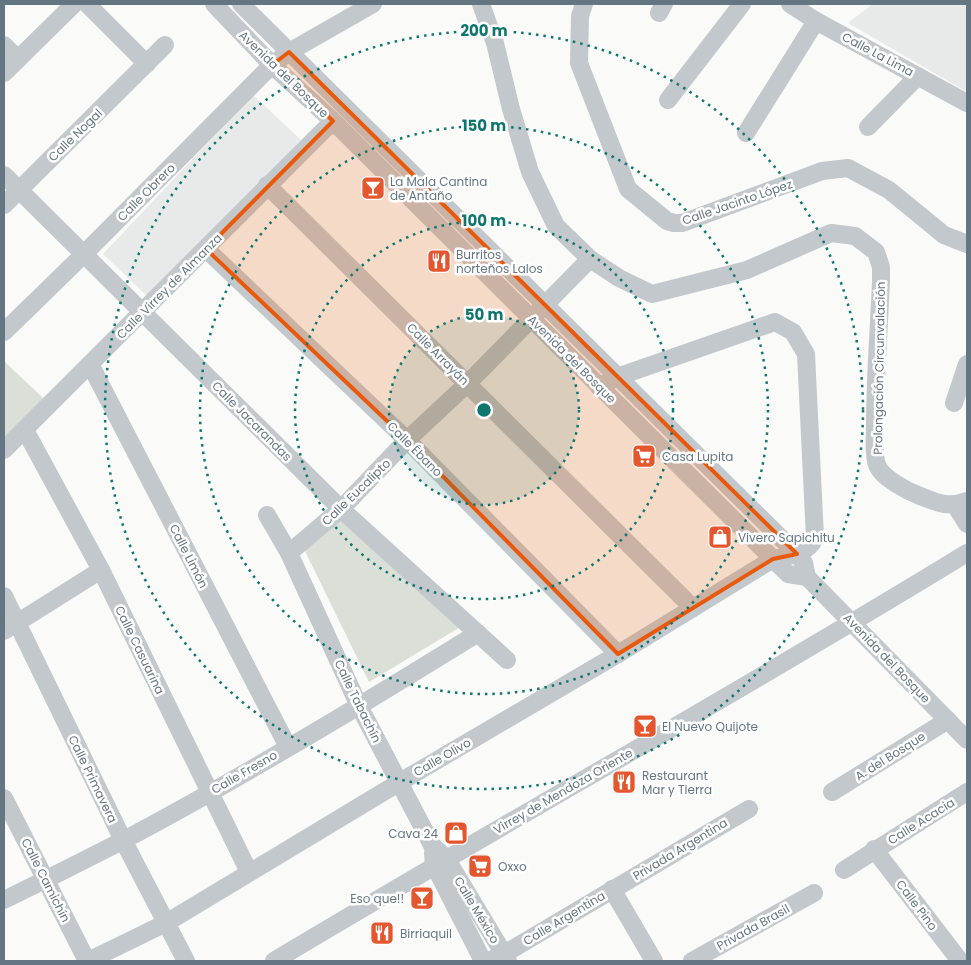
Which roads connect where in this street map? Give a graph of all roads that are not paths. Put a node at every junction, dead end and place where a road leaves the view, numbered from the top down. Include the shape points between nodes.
1 (74, 4) edge
2 (87, 4) edge
3 (214, 4) edge
4 (241, 4) edge
5 (373, 4) edge
6 (481, 4) edge
7 (584, 4) edge
8 (742, 4) edge
9 (790, 4) edge
10 (816, 21) junction
11 (4, 45) edge
12 (165, 45) dead end
13 (289, 52) junction
14 (18, 59) junction
15 (147, 64) junction
16 (272, 65) junction
17 (4, 73) edge
18 (918, 76) junction
19 (668, 100) dead end
20 (967, 104) edge
21 (333, 121) junction
22 (868, 127) dead end
23 (746, 132) dead end
24 (4, 175) edge
25 (267, 185) junction
26 (19, 190) junction
27 (4, 205) edge
28 (967, 244) edge
29 (206, 249) junction
30 (83, 255) junction
31 (590, 259) junction
32 (544, 306) junction
33 (142, 313) junction
34 (530, 318) junction
35 (4, 332) edge
36 (90, 364) junction
37 (967, 364) edge
38 (618, 377) junction
39 (468, 383) junction
40 (599, 387) junction
41 (954, 402) dead end
42 (25, 430) junction
43 (407, 440) junction
44 (4, 450) edge
45 (961, 503) edge
46 (341, 508) junction
47 (267, 515) dead end
48 (967, 524) edge
49 (289, 553) junction
50 (967, 553) edge
51 (797, 554) junction
52 (773, 559) junction
53 (102, 570) junction
54 (807, 577) junction
55 (4, 596) edge
56 (693, 608) junction
57 (853, 623) junction
58 (10, 628) edge
59 (478, 633) junction
60 (618, 654) junction
61 (506, 660) dead end
62 (360, 706) junction
63 (948, 720) junction
64 (967, 740) edge
65 (288, 747) junction
66 (400, 782) junction
67 (209, 792) junction
68 (832, 792) dead end
69 (967, 792) edge
70 (4, 798) edge
71 (749, 809) dead end
72 (123, 840) junction
73 (874, 849) junction
74 (440, 862) junction
75 (844, 870) dead end
76 (249, 872) junction
77 (45, 880) junction
78 (612, 889) junction
79 (814, 893) dead end
80 (4, 900) edge
81 (166, 923) junction
82 (500, 959) edge
83 (88, 961) edge
84 (186, 961) edge
85 (274, 961) edge
86 (483, 961) edge
87 (654, 961) edge
88 (692, 961) edge
89 (960, 961) edge

1 - 14 street
2 - 15 street
3 - 16 street, Avenida del Bosque
4 - 13 street, Avenida del Bosque
5 - 13 street, Calle Obrero
6 - 31 street, Prolongación Circunvalación via 495,43 530,172 556,226
7 - 28 street, Calle Jacinto López via 580,16 580,64 628,189 667,221 682,223 822,171 848,168 889,190 944,235
8 - 19 street
9 - 10 street, Calle La Lima
10 - 18 street, Calle La Lima
10 - 23 street
11 - 14 street
12 - 15 street, Calle Nogal
13 - 16 street, Calle Obrero
13 - 32 street, Avenida del Bosque
14 - 17 street
15 - 26 street, Calle Nogal
16 - 21 street, Avenida del Bosque
16 - 30 street, Calle Obrero
18 - 20 street, Calle La Lima
18 - 22 street
21 - 25 street, Calle Virrey de Almanza
21 - 34 street, Avenida del Bosque
24 - 26 street, Calle Jacarandas
25 - 29 street, Calle Virrey de Almanza
25 - 39 street, Calle Arrayán
26 - 27 street, Calle Nogal
26 - 30 street, Calle Jacarandas
29 - 33 street, Calle Virrey de Almanza
29 - 43 street, Calle Ébano
30 - 33 street, Calle Jacarandas
30 - 35 street, Calle Obrero
31 - 32 street, Calle Eucalipto
31 - 45 street, Prolongación Circunvalación via 652,294 747,270 831,233 855,236 866,243 876,252 881,267 875,408 877,464 881,471 907,491 941,503
32 - 34 street, Calle Eucalipto
32 - 38 street, Avenida del Bosque
33 - 36 street, Calle Virrey de Almanza
33 - 46 street, Calle Jacarandas
34 - 39 street, Calle Eucalipto
34 - 40 street, Avenida del Bosque
36 - 42 street, Calle Virrey de Almanza
36 - 65 street, Calle Limón
37 - 41 street
38 - 40 street
38 - 51 street, Avenida del Bosque
38 - 51 street via 775,322 794,332 806,354 815,538 810,547
39 - 43 street, Calle Eucalipto
39 - 56 street, Calle Arrayán
40 - 52 street, Avenida del Bosque
42 - 44 street, Calle Virrey de Almanza
42 - 53 street, Calle Casuarina
43 - 46 street, Calle Eucalipto
43 - 60 street, Calle Ébano
45 - 48 street
46 - 49 street, Calle Eucalipto
46 - 59 street, Calle Jacarandas
47 - 49 street, Calle Tabachín
49 - 62 street, Calle Tabachín
50 - 57 street, Virrey de Mendoza Oriente
51 - 52 street, Calle Olivo
51 - 54 street, Avenida del Bosque via 804,563
52 - 54 street, Avenida del Bosque via 788,574
52 - 56 street, Calle Olivo
53 - 58 street
53 - 67 street, Calle Casuarina
54 - 57 street, Avenida del Bosque
55 - 58 street, Calle Primavera
56 - 60 street, Calle Olivo
57 - 63 street, Avenida del Bosque
57 - 74 street, Virrey de Mendoza Oriente
58 - 72 street, Calle Primavera
59 - 61 street, Calle Jacarandas
59 - 62 street, Calle Fresno
60 - 66 street, Calle Olivo
62 - 65 street, Calle Fresno
62 - 66 street, Calle Tabachín
63 - 64 street, Avenida del Bosque
63 - 68 street, A. del Bosque
65 - 67 street, Calle Fresno
66 - 74 street, Calle Tabachín
66 - 76 street, Calle Olivo
67 - 72 street, Calle Fresno
67 - 76 street, Calle Casuarina
69 - 73 street, Calle Acacia
70 - 77 street, Calle Camichín
71 - 78 street, Privada Argentina
72 - 77 street, Calle Fresno
72 - 81 street, Calle Primavera
73 - 75 street, Calle Acacia
73 - 89 street, Calle Pino
74 - 82 street, Calle México
74 - 85 street, Virrey de Mendoza Oriente
74 - 86 street, Calle México
76 - 81 street, Calle Olivo
77 - 80 street, Calle Fresno
77 - 83 street, Calle Camichín
78 - 82 street, Calle Argentina
78 - 87 street
79 - 88 street, Privada Brasil
81 - 83 street, Calle Olivo
81 - 84 street, Calle Primavera

